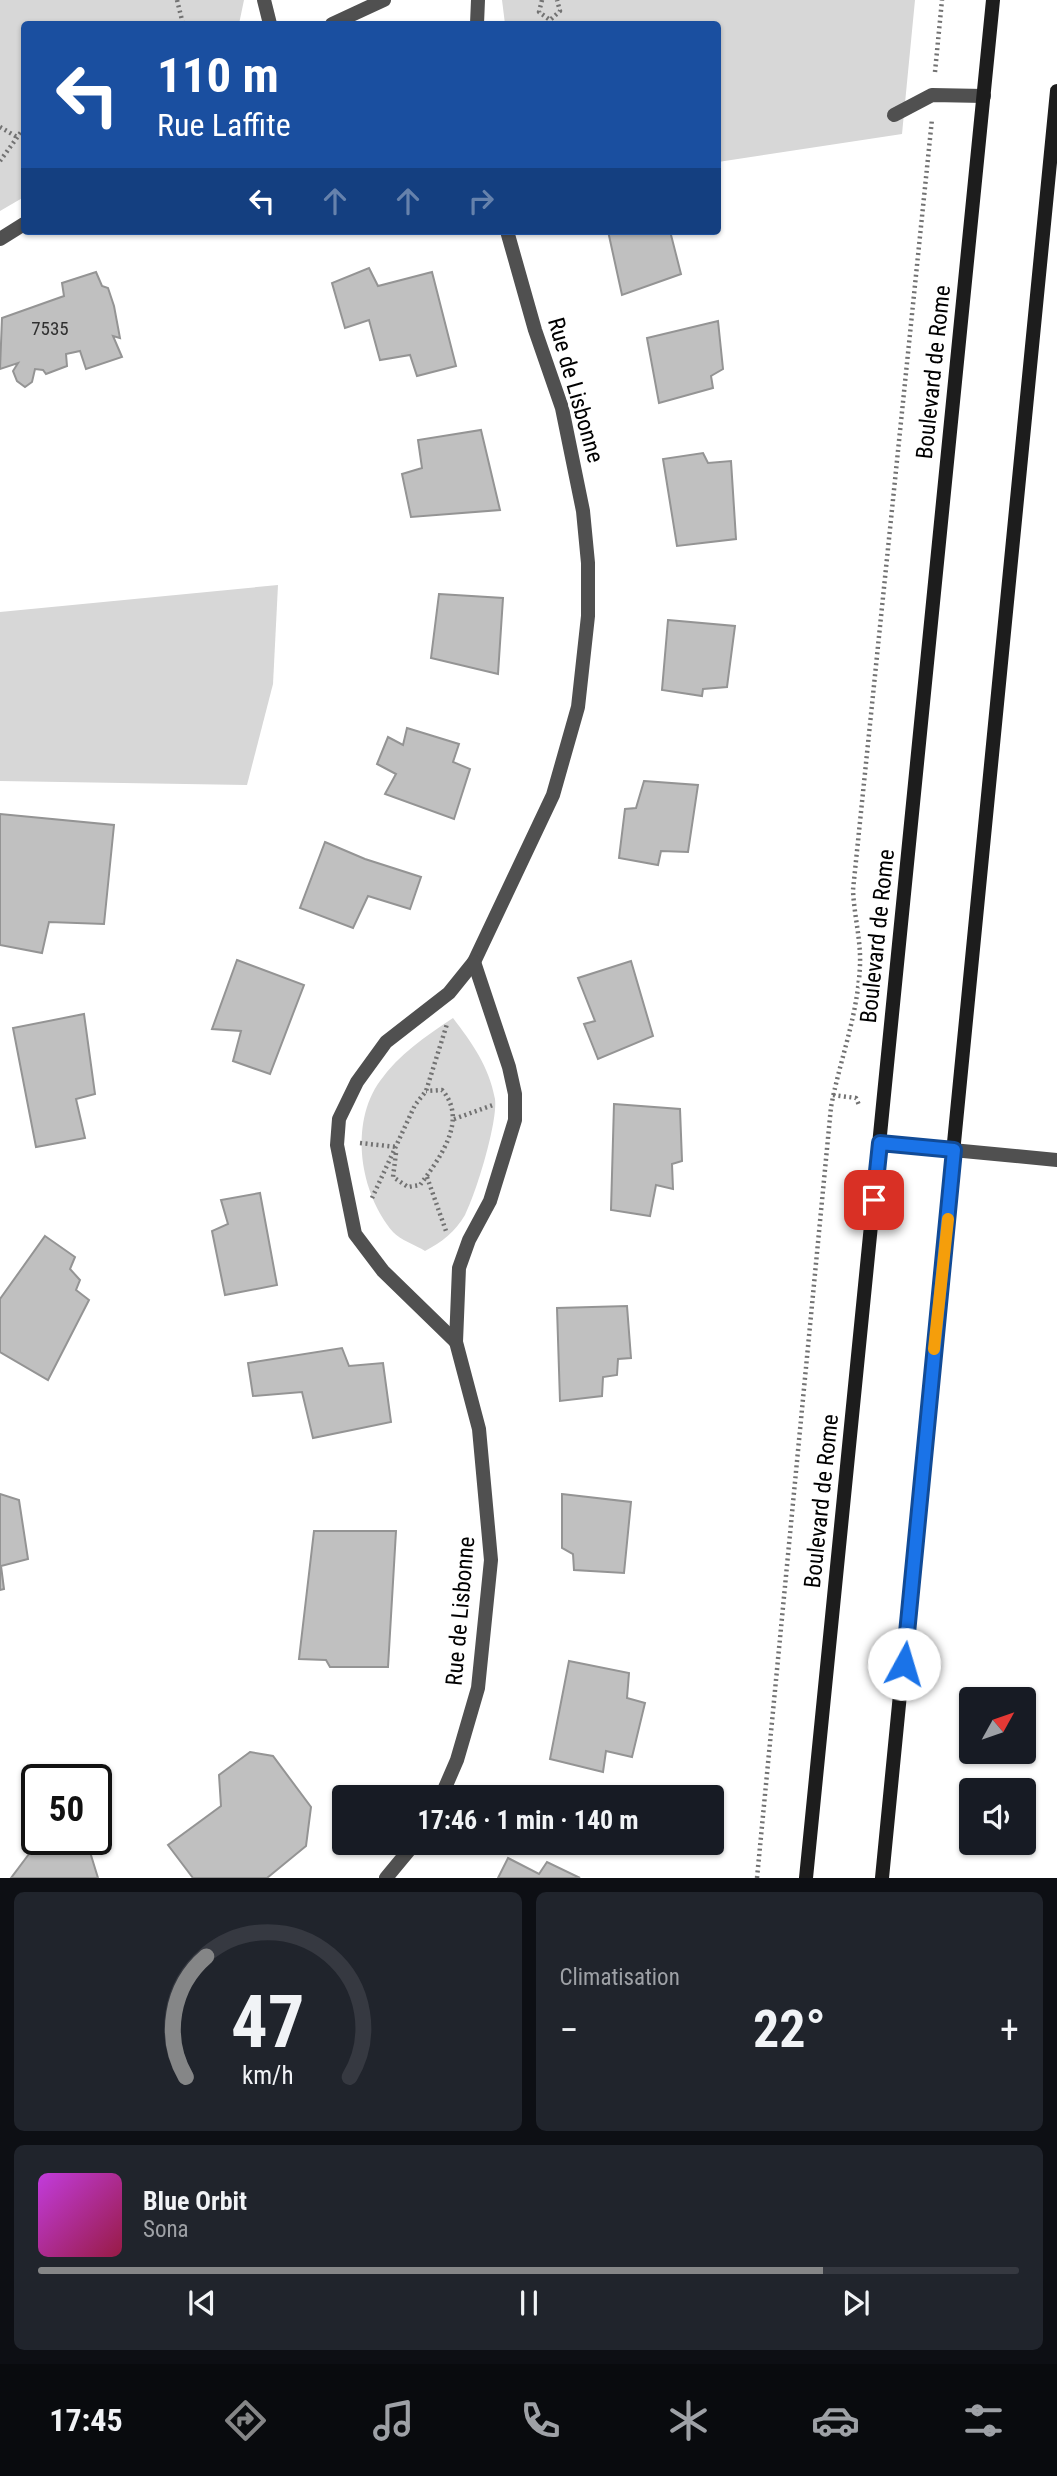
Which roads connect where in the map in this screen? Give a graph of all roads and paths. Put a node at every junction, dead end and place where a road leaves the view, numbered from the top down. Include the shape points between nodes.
1 (177, 0) edge
2 (264, 0) edge
3 (384, 0) edge
4 (478, 0) edge
5 (542, 0) edge
6 (557, 0) edge
7 (942, 0) edge
8 (993, 0) edge
9 (182, 21) edge
10 (269, 21) edge
11 (338, 21) edge
12 (477, 21) edge
13 (544, 21) edge
14 (547, 21) edge
15 (934, 82) dead end
16 (1057, 91) edge
17 (984, 96) junction
18 (932, 112) dead end
19 (894, 115) dead end
20 (0, 127) edge
21 (21, 132) edge
22 (17, 137) junction
23 (0, 161) edge
24 (21, 226) edge
25 (508, 235) edge
26 (0, 239) edge
27 (474, 962) junction
28 (515, 1094) junction
29 (454, 1119) junction
30 (880, 1143) junction
31 (337, 1146) junction
32 (397, 1147) junction
33 (954, 1150) junction
34 (1057, 1160) edge
35 (427, 1176) junction
36 (355, 1234) junction
37 (459, 1268) junction
38 (456, 1342) junction
39 (446, 1785) edge
40 (405, 1855) edge
41 (386, 1878) edge
42 (757, 1878) edge
43 (806, 1878) edge
44 (882, 1878) edge

1 - 9 path
2 - 10 street
3 - 11 street
4 - 12 street
5 - 13 path via 538,8
6 - 14 path via 559,14
7 - 15 path
8 - 17 main road, Boulevard de Rome
16 - 33 main road
17 - 19 street via 932,94
17 - 30 main road, Boulevard de Rome
18 - 42 path, Boulevard de Rome via 853,890 860,969 854,1023 839,1063 831,1107
20 - 22 path
21 - 22 path
22 - 23 path
24 - 26 street
25 - 27 street, Rue de Lisbonne via 575,460 588,563 588,616 578,707 553,795
27 - 28 street, Rue de Lisbonne
27 - 31 street, Rue de Lisbonne via 449,993 386,1042 339,1119
28 - 29 path
28 - 37 street, Rue de Lisbonne via 515,1120 506,1158
29 - 32 path via 450,1099 442,1090 426,1091
29 - 35 path via 445,1147
30 - 33 street
30 - 43 main road, Boulevard de Rome
31 - 32 path via 357,1142
31 - 36 street, Rue de Lisbonne
32 - 35 path via 393,1177 408,1187 420,1185
32 - 36 path
33 - 34 street
33 - 44 main road
35 - 37 path
36 - 38 street, Rue de Lisbonne via 383,1271
37 - 38 street, Rue de Lisbonne
38 - 39 street, Rue de Lisbonne via 483,1454 491,1560 478,1688
40 - 41 street

